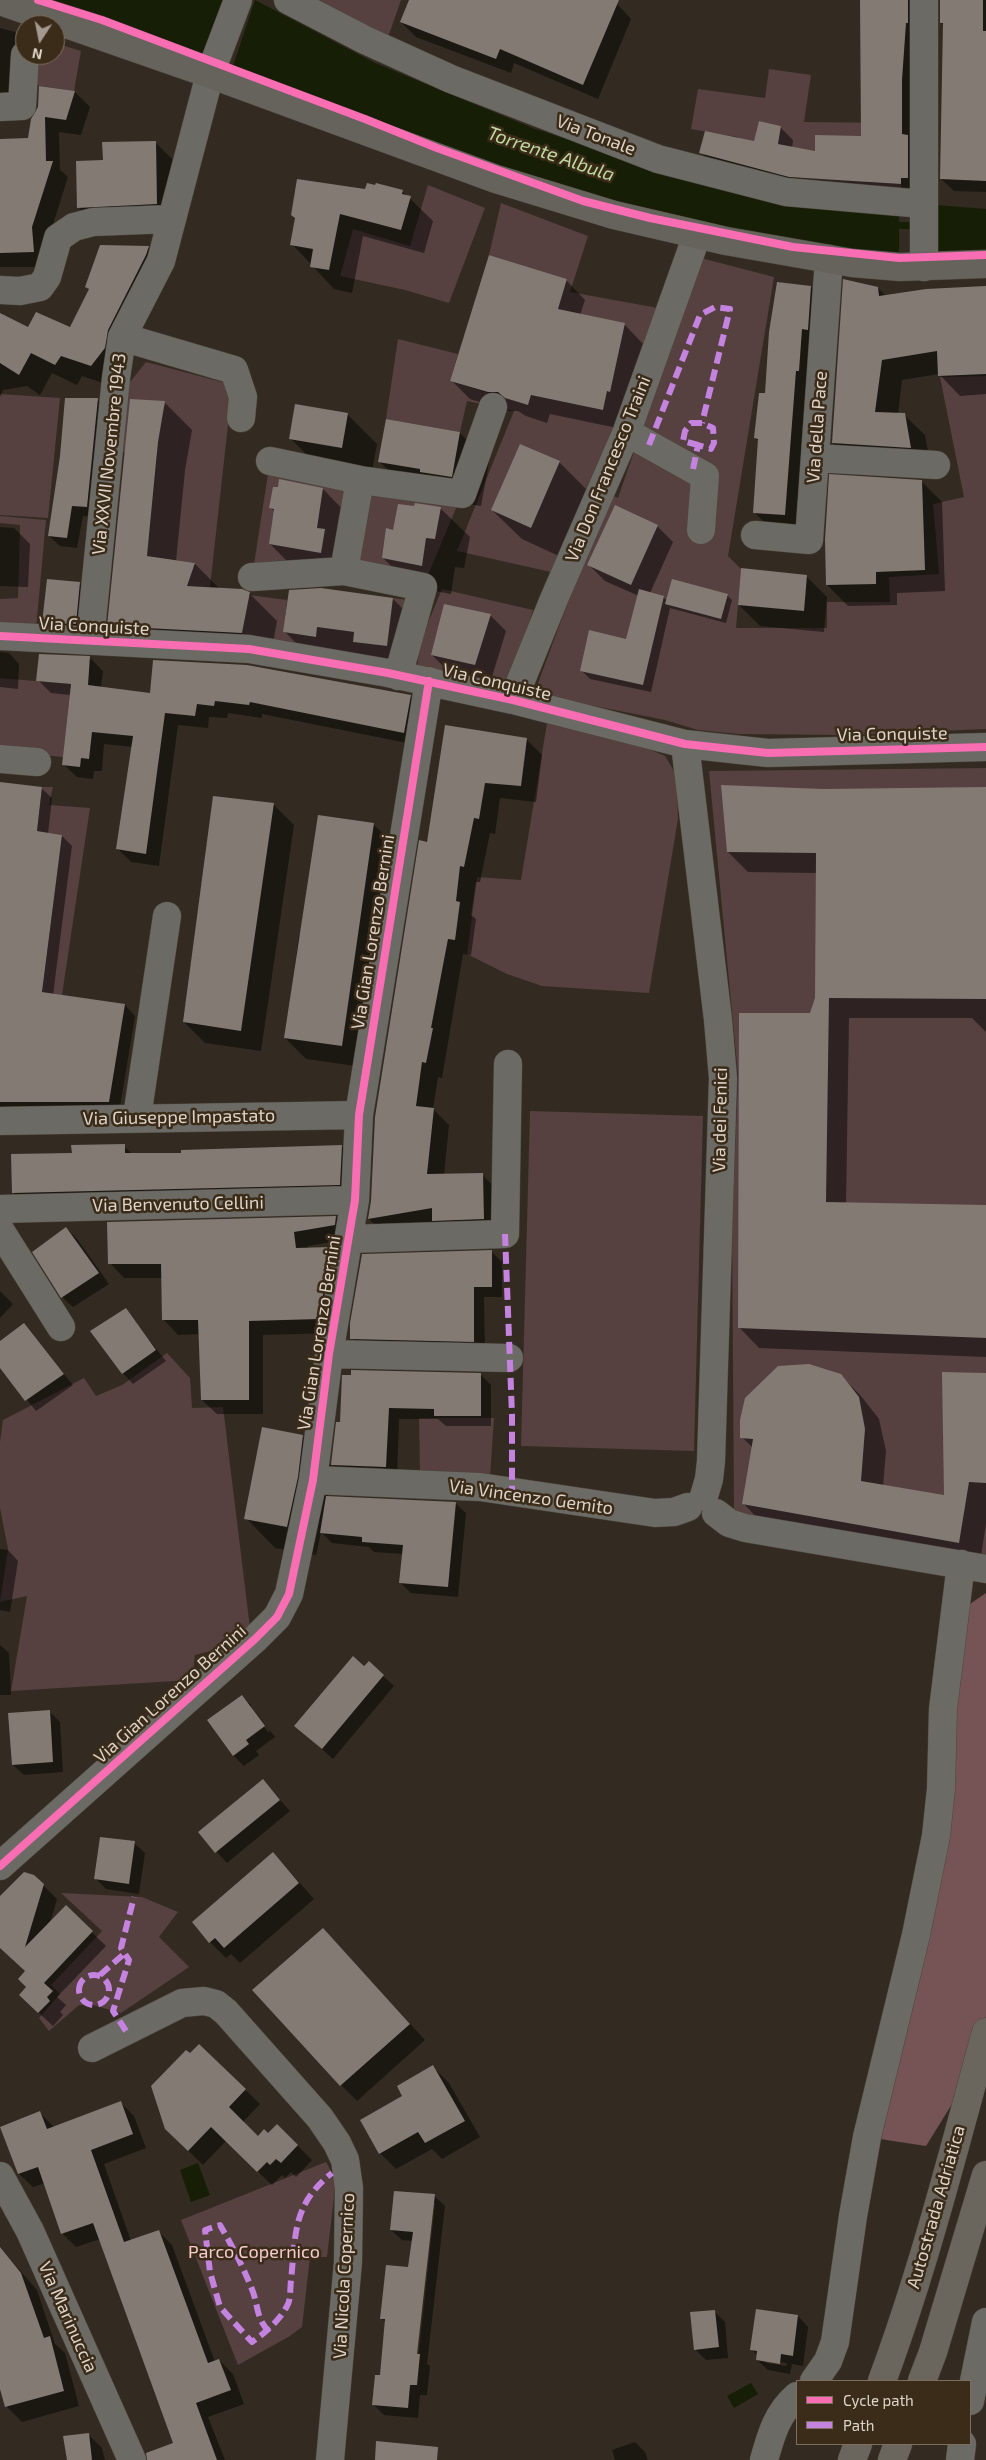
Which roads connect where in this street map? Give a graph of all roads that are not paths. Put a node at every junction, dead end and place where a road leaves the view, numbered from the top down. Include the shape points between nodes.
1 (238, 0) edge
2 (288, 0) edge
3 (924, 0) edge
4 (0, 1) edge
5 (22, 15) edge
6 (65, 28) edge
7 (24, 65) edge
8 (214, 65) junction
9 (0, 107) edge
10 (923, 204) junction
11 (171, 219) junction
12 (697, 235) junction
13 (829, 260) junction
14 (924, 260) junction
15 (986, 264) edge
16 (0, 290) edge
17 (122, 337) junction
18 (493, 407) dead end
19 (241, 418) dead end
20 (628, 431) junction
21 (815, 458) junction
22 (270, 461) dead end
23 (936, 465) dead end
24 (360, 480) junction
25 (701, 530) dead end
26 (755, 535) dead end
27 (344, 571) junction
28 (252, 577) dead end
29 (0, 636) edge
30 (90, 640) junction
31 (398, 676) junction
32 (429, 681) junction
33 (513, 700) junction
34 (685, 744) junction
35 (986, 747) edge
36 (0, 759) edge
37 (37, 762) dead end
38 (167, 916) dead end
39 (508, 1064) dead end
40 (359, 1115) junction
41 (137, 1117) junction
42 (0, 1121) edge
43 (355, 1200) junction
44 (0, 1209) edge
45 (0, 1230) edge
46 (349, 1239) junction
47 (61, 1327) dead end
48 (329, 1354) junction
49 (509, 1358) dead end
50 (313, 1480) junction
51 (703, 1505) junction
52 (973, 1566) edge
53 (0, 1866) edge
54 (986, 2032) edge
55 (92, 2048) dead end
56 (986, 2175) edge
57 (0, 2176) edge
58 (7, 2199) edge
59 (986, 2322) edge
60 (815, 2380) edge
61 (882, 2380) edge
62 (922, 2380) edge
63 (971, 2396) edge
64 (796, 2397) edge
65 (858, 2445) edge
66 (898, 2445) edge
67 (962, 2445) edge
68 (132, 2460) edge
69 (330, 2460) edge
70 (764, 2460) edge
71 (852, 2460) edge
72 (892, 2460) edge
73 (960, 2460) edge

1 - 8 street, Via XXVII Novembre 1943
2 - 10 street, Via Tonale via 451,79 658,159 786,192
3 - 10 street
4 - 5 main road
6 - 8 main road
7 - 9 street via 22,106
8 - 11 street, Via XXVII Novembre 1943
8 - 12 main road via 459,166 547,196
10 - 14 street
11 - 16 street via 93,222 74,227 58,238 47,277 40,287
11 - 17 street, Via XXVII Novembre 1943 via 161,261
12 - 13 main road
12 - 20 street, Via Don Francesco Traini
13 - 14 main road via 876,266
13 - 21 street, Via della Pace
14 - 15 main road
17 - 19 street via 234,370 243,397
17 - 30 street, Via XXVII Novembre 1943
18 - 24 street via 462,494
20 - 25 street via 705,476
20 - 33 street, Via Don Francesco Traini
21 - 23 street
21 - 26 street, Via della Pace via 809,540
22 - 24 street
24 - 27 street
27 - 28 street
27 - 31 street via 423,587
29 - 30 street, Via Conquiste
30 - 31 street, Via Conquiste via 249,649
31 - 32 street, Via Conquiste
32 - 33 street, Via Conquiste
32 - 40 street, Via Gian Lorenzo Bernini
33 - 34 street, Via Conquiste
34 - 35 street, Via Conquiste via 768,753
34 - 51 street, Via dei Fenici via 723,1078 711,1461
36 - 37 street
38 - 41 street
39 - 46 street via 505,1234
40 - 41 street, Via Giuseppe Impastato
40 - 43 street, Via Gian Lorenzo Bernini
41 - 42 street, Via Giuseppe Impastato
43 - 44 street, Via Benvenuto Cellini
43 - 46 street, Via Gian Lorenzo Bernini
45 - 47 street
46 - 48 street, Via Gian Lorenzo Bernini
48 - 49 street
48 - 50 street, Via Gian Lorenzo Bernini
50 - 51 street, Via Vincenzo Gemito via 480,1487 655,1514
50 - 53 street, Via Gian Lorenzo Bernini via 293,1581 286,1602 272,1623
51 - 52 street via 729,1523 745,1528
52 - 60 street via 943,1709 936,1842 867,2137 852,2216 835,2342 828,2361
54 - 61 highway, Autostrada Adriatica via 947,2175
55 - 69 street, Via Nicola Copernico via 182,2003 204,2001 216,2004 311,2108 337,2143 345,2160 348,2180 348,2262
56 - 62 highway
57 - 58 street, Via Marinuccia
58 - 68 street, Via Marinuccia
59 - 63 street
64 - 70 street via 775,2423
65 - 71 highway
66 - 72 highway
67 - 73 street

